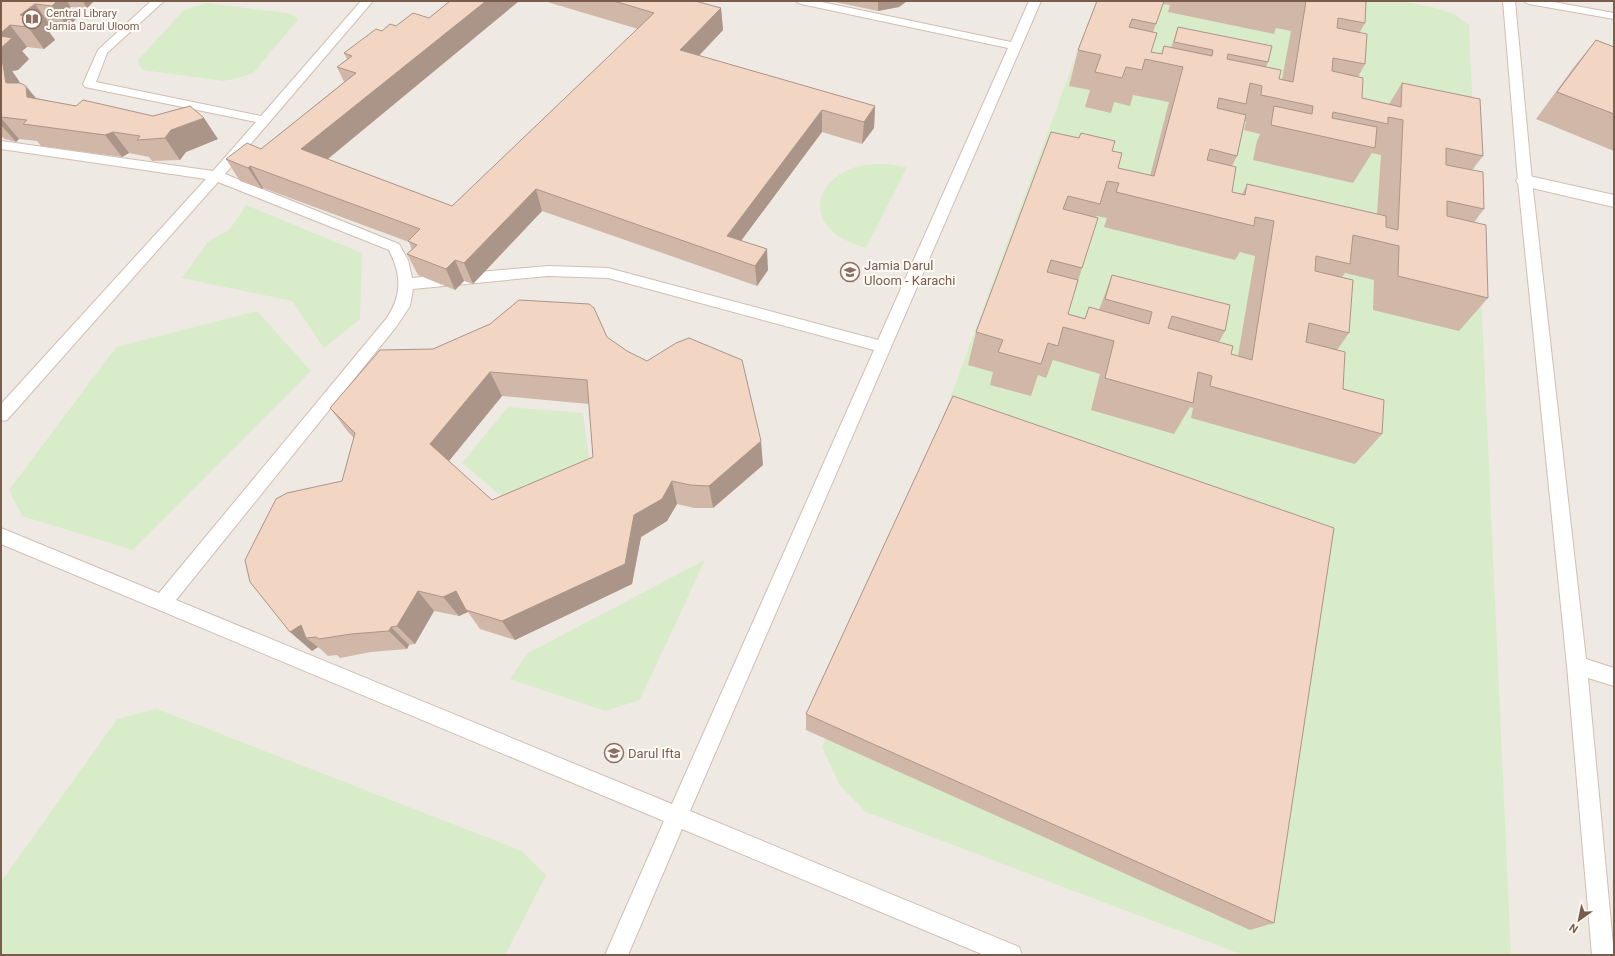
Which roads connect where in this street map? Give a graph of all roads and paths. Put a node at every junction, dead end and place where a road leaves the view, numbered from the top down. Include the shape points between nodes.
1 (158, 1) edge
2 (367, 1) edge
3 (801, 1) edge
4 (1035, 1) edge
5 (1509, 1) edge
6 (1529, 1) edge
7 (1614, 16) edge
8 (1015, 46) junction
9 (264, 120) junction
10 (1, 145) edge
11 (216, 176) junction
12 (1525, 181) junction
13 (1614, 201) edge
14 (406, 284) junction
15 (883, 347) junction
16 (1, 415) edge
17 (1, 536) edge
18 (162, 603) junction
19 (1577, 666) junction
20 (1614, 677) edge
21 (678, 817) junction
22 (616, 955) edge
23 (1011, 955) edge
24 (1602, 955) edge

1 - 9 lane via 102,52 89,84
2 - 9 lane
3 - 8 lane
4 - 8 lane
5 - 12 lane
6 - 7 lane
8 - 15 lane
9 - 11 lane
10 - 11 lane
11 - 14 lane via 394,247 403,261
11 - 16 lane
12 - 13 street
12 - 19 lane
14 - 15 lane via 548,271 608,274
14 - 18 lane via 402,305 391,323
15 - 21 lane
17 - 18 lane
18 - 21 lane
19 - 20 lane
19 - 24 lane
21 - 22 lane
21 - 23 lane

